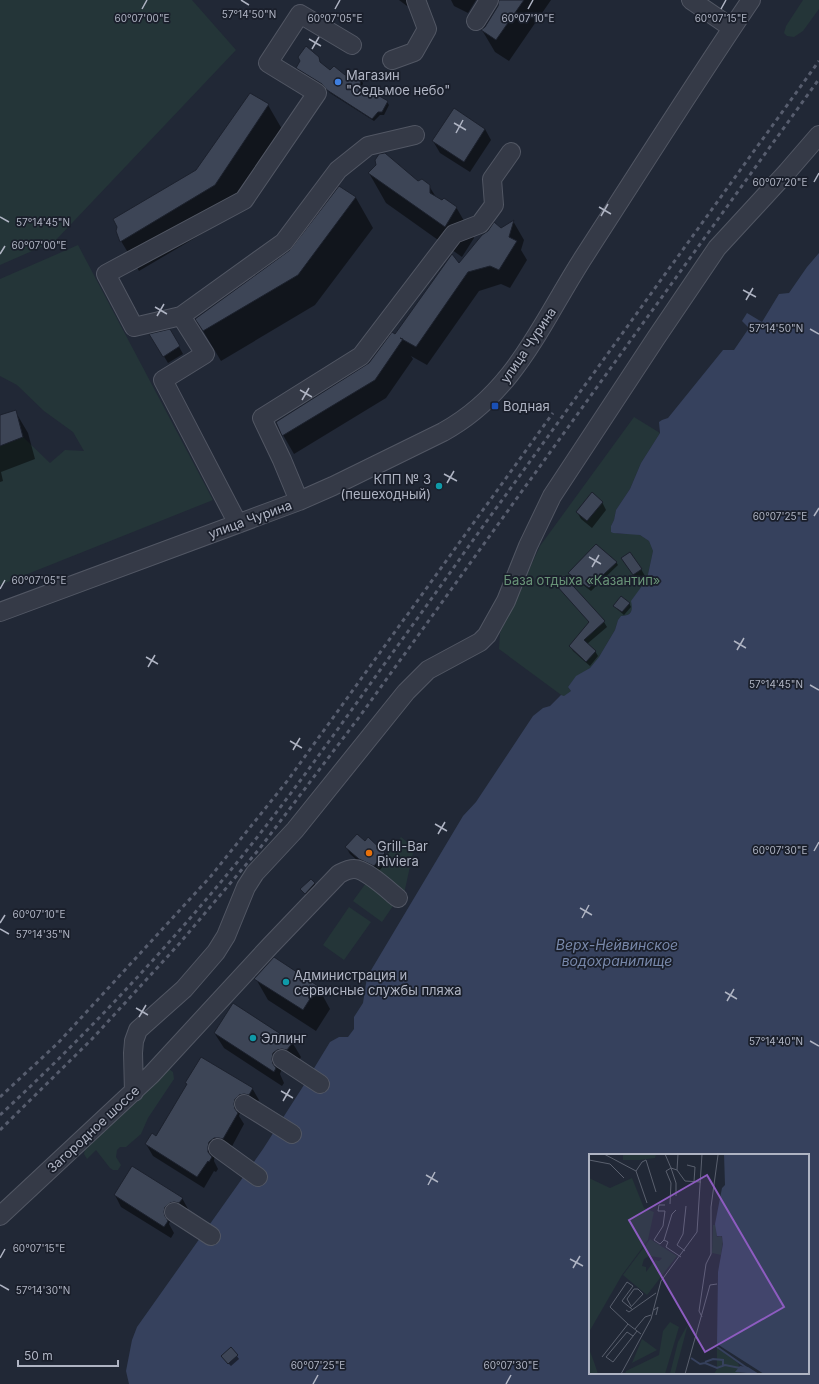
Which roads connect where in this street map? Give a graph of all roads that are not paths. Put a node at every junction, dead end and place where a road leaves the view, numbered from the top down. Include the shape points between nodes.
1 (416, 0) edge
2 (489, 0) edge
3 (690, 0) edge
4 (751, 0) edge
5 (476, 21) dead end
6 (732, 28) junction
7 (352, 45) dead end
8 (392, 60) dead end
9 (415, 135) dead end
10 (819, 135) edge
11 (512, 152) dead end
12 (181, 316) junction
13 (299, 501) junction
14 (238, 524) junction
15 (0, 612) edge
16 (398, 898) dead end
17 (282, 1059) dead end
18 (320, 1084) dead end
19 (134, 1092) junction
20 (244, 1104) dead end
21 (292, 1134) dead end
22 (218, 1148) dead end
23 (258, 1177) dead end
24 (174, 1212) dead end
25 (0, 1216) edge
26 (211, 1236) dead end

1 - 8 street via 427,29 414,52
2 - 5 street
3 - 6 street
4 - 6 street, улица Чурина
6 - 13 street, улица Чурина via 574,271 535,339 495,392 480,407 443,432
7 - 12 street via 300,14 268,63 317,93 244,200 106,274 134,327
9 - 12 street via 368,146 338,170 284,242
10 - 19 street via 717,248 648,350 552,496 528,546 506,602 487,635 480,642 428,670 406,692 295,830 255,873 246,887 226,936 212,957 184,989 138,1030 133,1054
11 - 13 street via 492,179 494,205 480,224 454,234 361,356 262,418
12 - 14 street via 205,354 163,380
13 - 14 street, улица Чурина
14 - 15 street, улица Чурина
16 - 19 street, Загородное шоссе via 359,870 346,870 339,874
17 - 18 street
19 - 25 street, Загородное шоссе
20 - 21 street
22 - 23 street
24 - 26 street

